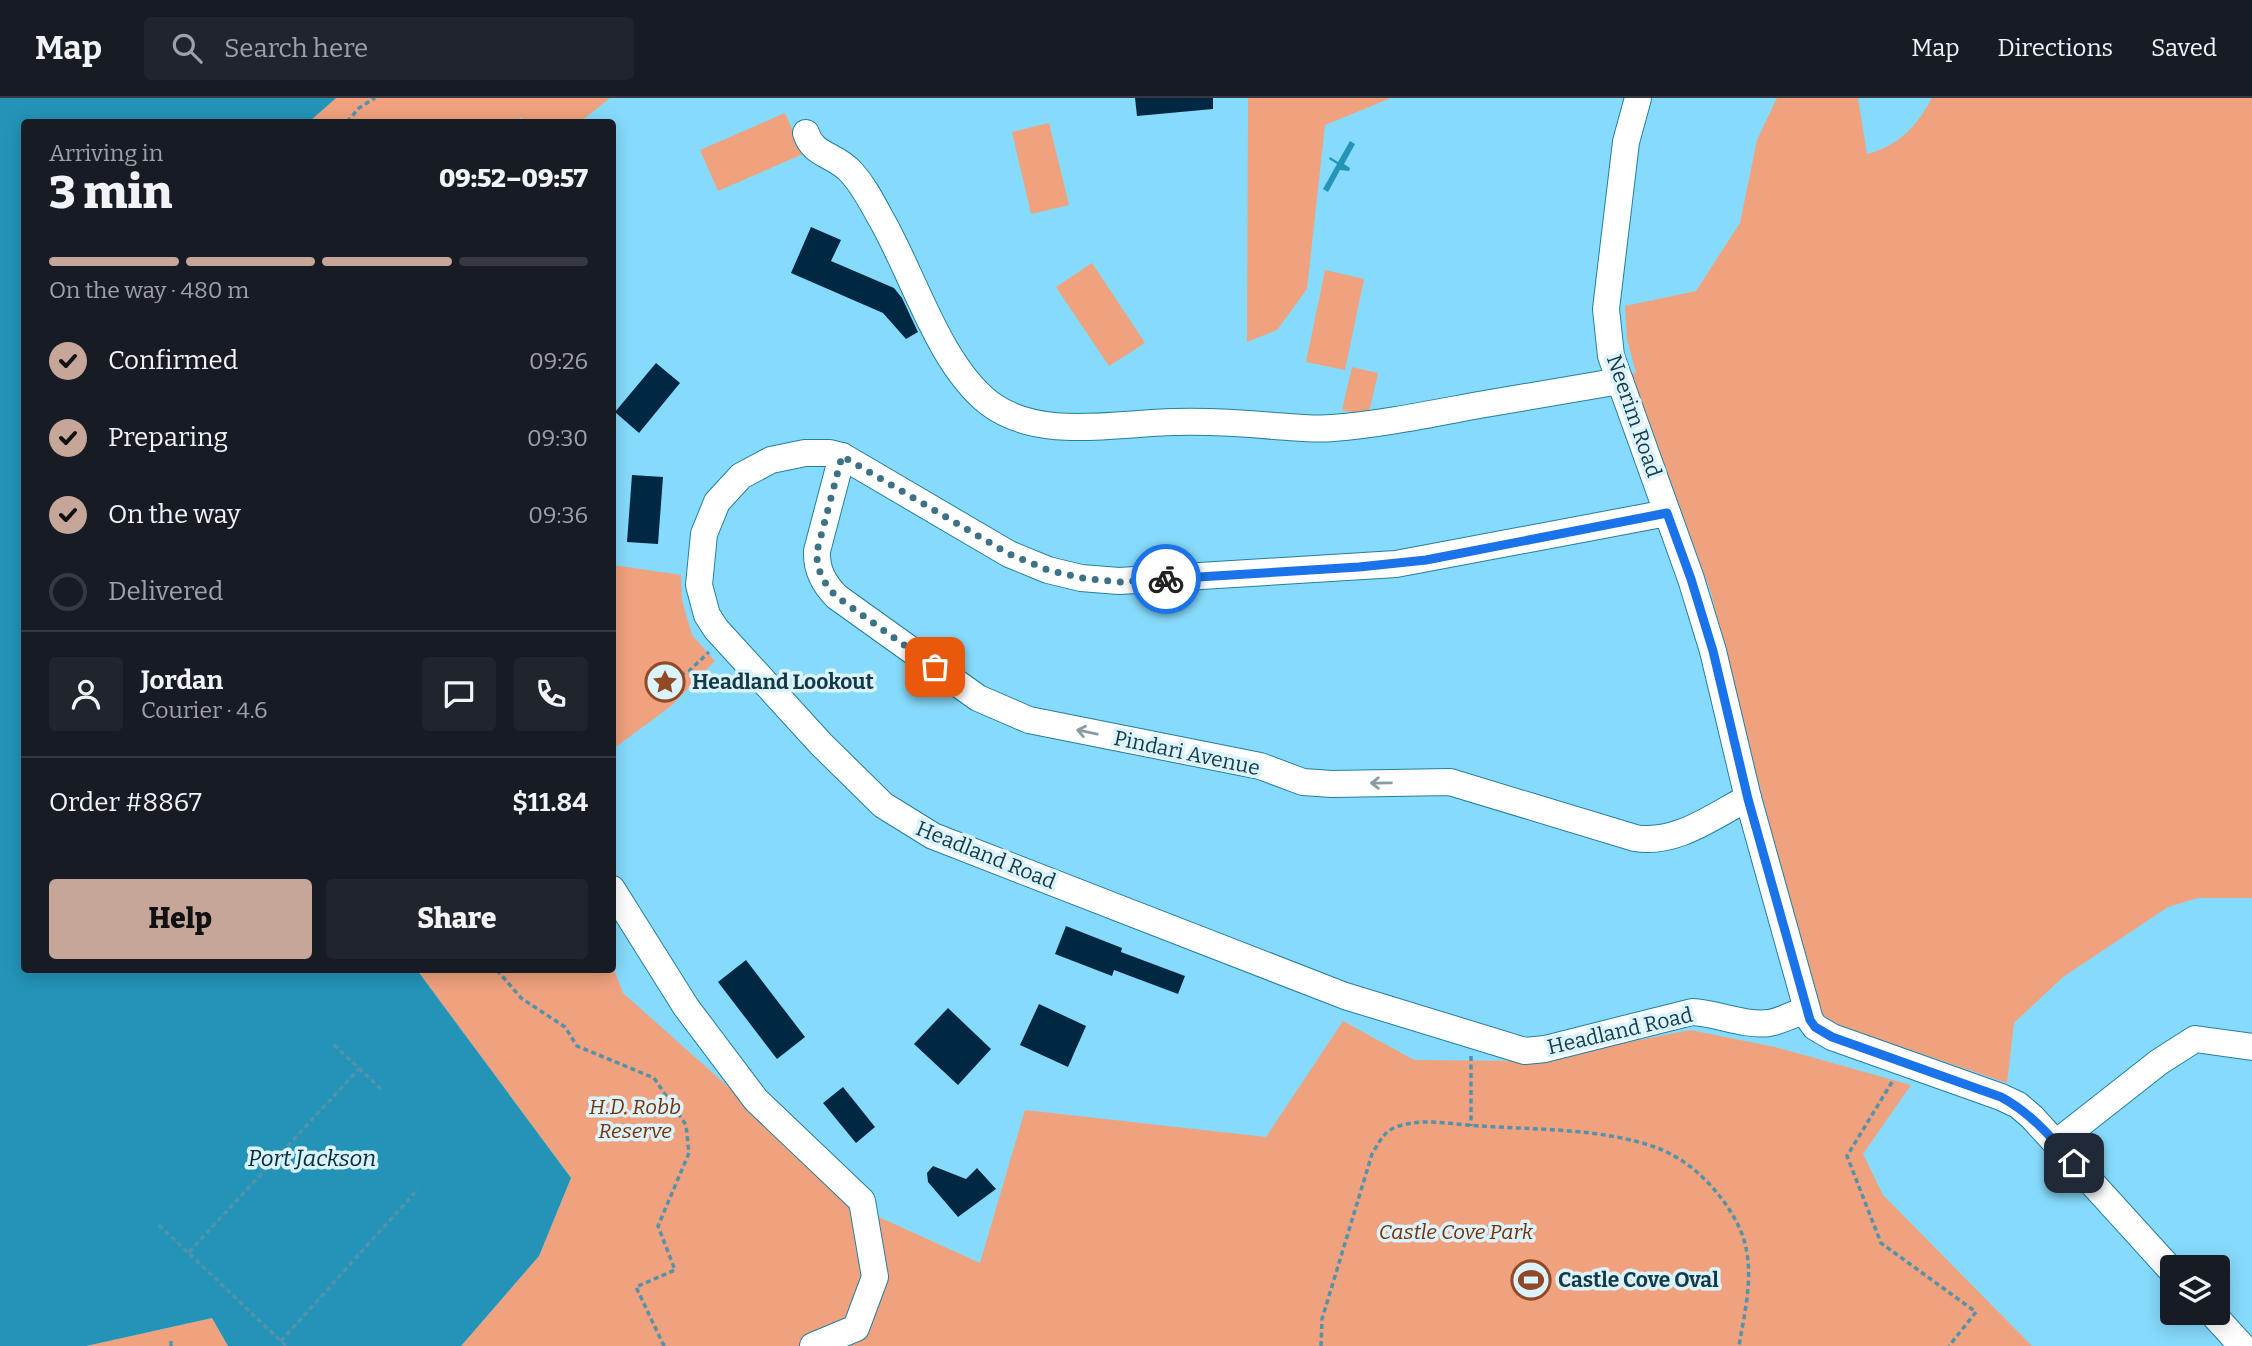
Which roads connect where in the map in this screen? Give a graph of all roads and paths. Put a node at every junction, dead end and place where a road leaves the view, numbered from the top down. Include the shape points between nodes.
1 (375, 98) edge
2 (1638, 98) edge
3 (350, 119) edge
4 (806, 133) dead end
5 (1620, 381) junction
6 (842, 456) junction
7 (1667, 513) junction
8 (724, 639) junction
9 (665, 682) dead end
10 (1748, 799) junction
11 (616, 895) edge
12 (500, 973) edge
13 (1805, 1010) junction
14 (1474, 1037) junction
15 (334, 1045) dead end
16 (2252, 1047) edge
17 (359, 1069) junction
18 (1895, 1077) dead end
19 (381, 1089) dead end
20 (1471, 1126) junction
21 (2056, 1143) junction
22 (418, 1189) dead end
23 (159, 1225) dead end
24 (189, 1252) junction
25 (2160, 1258) edge
26 (2223, 1325) edge
27 (281, 1340) junction
28 (286, 1346) edge
29 (666, 1346) edge
30 (813, 1346) edge
31 (1321, 1346) edge
32 (1739, 1346) edge
33 (1949, 1346) edge
34 (2242, 1346) edge

1 - 3 path
2 - 5 street, Neerim Road via 1626,142 1606,309 1611,356
4 - 5 street via 809,144 840,161 865,192 961,374 989,403 1027,422 1090,427 1210,421 1329,429
5 - 7 street, Neerim Road
6 - 7 street, Headland Road via 1009,554 1048,570 1119,582 1416,562
6 - 8 street, Headland Road via 805,453 772,460 741,476 717,502 704,534 699,585 707,615
10 -> 6 street, Pindari Avenue via 1683,832 1650,840 1450,782 1303,782 1260,766 1037,722 1008,712 978,698 827,588 817,551
7 - 10 street, Neerim Road via 1713,651
8 - 9 path via 689,671
8 - 14 street, Headland Road via 883,805 933,836 1345,996
10 - 13 street, Neerim Road
11 - 30 street via 686,1007 756,1100 863,1201 875,1277 856,1328
12 - 29 path via 521,998 565,1027 577,1046 654,1078 687,1125 689,1153 657,1226 675,1270 636,1287
13 - 14 street, Headland Road via 1761,1023 1685,1013 1525,1051
13 - 21 street via 1815,1027 1832,1037 2018,1105
14 - 20 path
15 - 17 path
16 - 21 street via 2195,1040
17 - 19 path
17 - 24 path
18 - 33 path via 1847,1156 1881,1243 1976,1312
20 - 31 path via 1422,1122 1385,1133 1372,1154 1322,1319
20 - 32 path via 1581,1133 1633,1142 1661,1150 1695,1170 1723,1201 1747,1249 1751,1274
21 - 25 street
22 - 27 path
23 - 24 path
24 - 27 path
26 - 34 street
27 - 28 path

